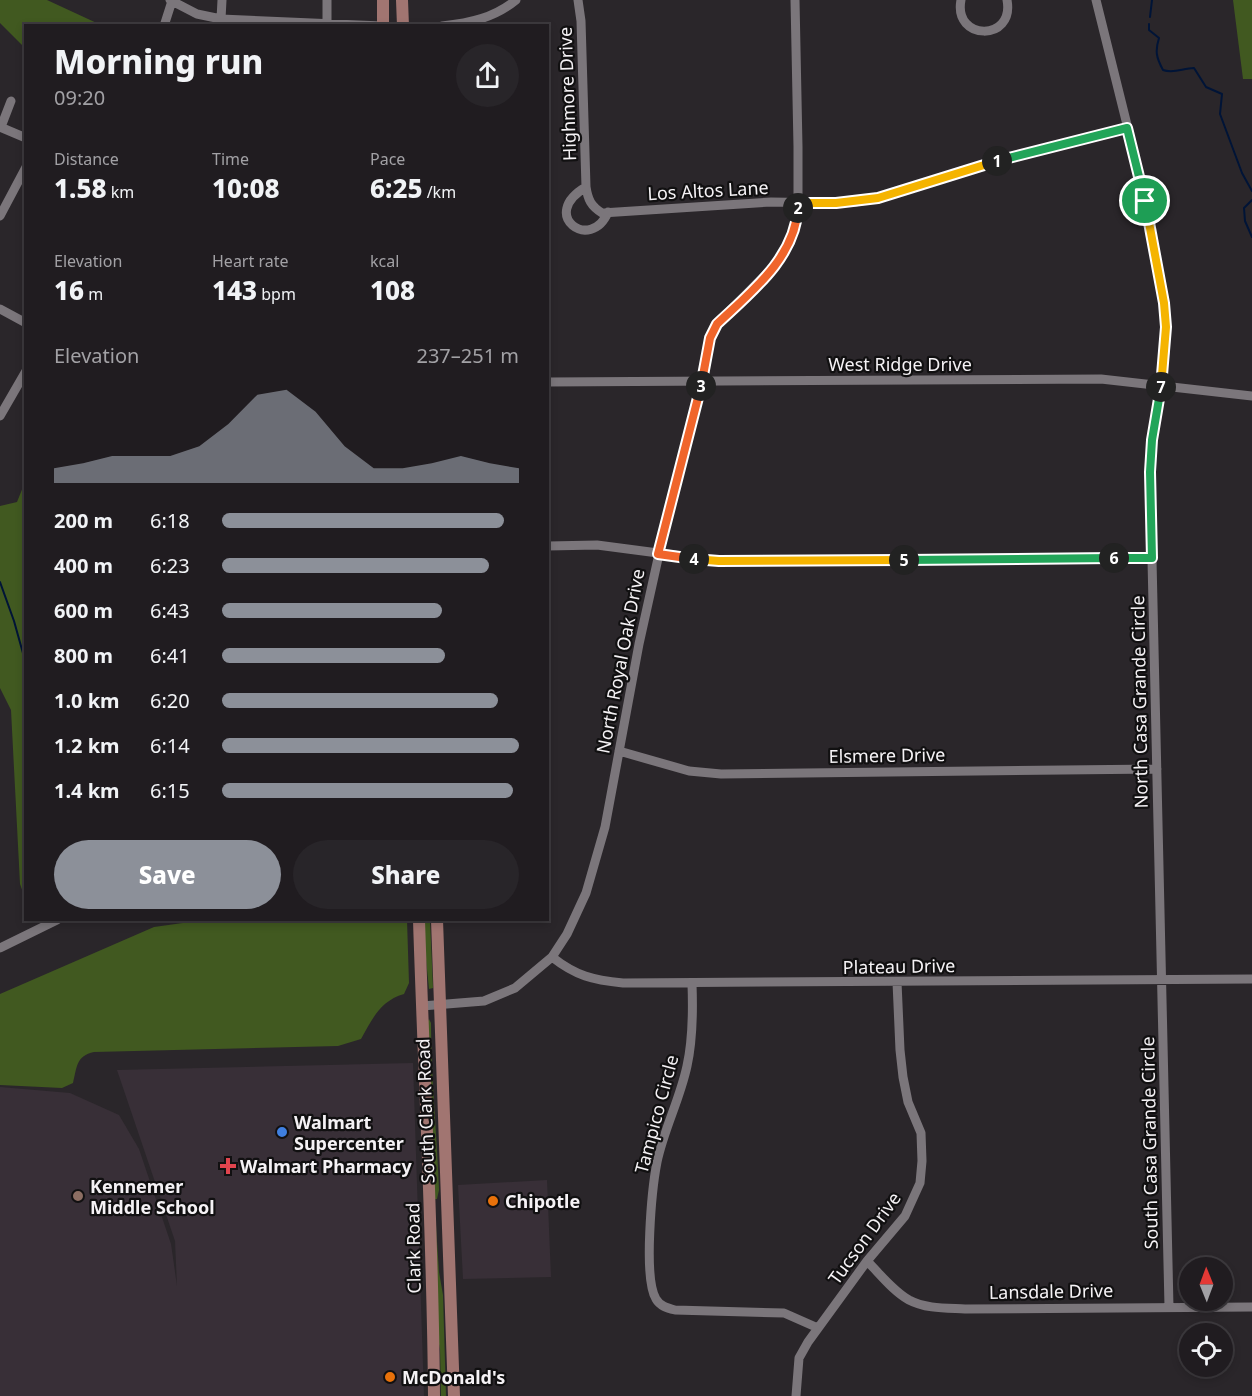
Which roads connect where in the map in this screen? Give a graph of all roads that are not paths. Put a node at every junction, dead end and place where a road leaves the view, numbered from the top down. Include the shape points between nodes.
1 (222, 0) edge
2 (327, 0) edge
3 (382, 0) edge
4 (402, 0) edge
5 (516, 0) edge
6 (578, 0) edge
7 (795, 0) edge
8 (961, 0) edge
9 (1010, 0) edge
10 (1096, 0) edge
11 (171, 1) edge
12 (221, 19) junction
13 (327, 22) junction
14 (165, 24) edge
15 (354, 24) edge
16 (382, 24) edge
17 (403, 24) edge
18 (456, 24) edge
19 (10, 100) dead end
20 (0, 127) edge
21 (1127, 128) junction
22 (24, 137) edge
23 (24, 171) edge
24 (586, 187) junction
25 (798, 203) junction
26 (608, 212) junction
27 (0, 216) edge
28 (0, 309) edge
29 (24, 322) edge
30 (24, 375) edge
31 (702, 381) junction
32 (549, 382) edge
33 (1161, 385) junction
34 (1252, 396) edge
35 (0, 417) edge
36 (549, 546) edge
37 (658, 554) junction
38 (1152, 558) junction
39 (619, 751) junction
40 (1157, 769) junction
41 (55, 921) edge
42 (419, 921) edge
43 (437, 921) edge
44 (0, 948) edge
45 (552, 957) junction
46 (1252, 979) edge
47 (1162, 980) junction
48 (897, 982) junction
49 (692, 984) junction
50 (439, 1004) junction
51 (422, 1006) junction
52 (431, 1215) junction
53 (446, 1215) junction
54 (867, 1261) junction
55 (1169, 1306) junction
56 (1252, 1307) edge
57 (818, 1328) junction
58 (434, 1396) edge
59 (454, 1396) edge
60 (796, 1396) edge

1 - 12 street
2 - 13 street
3 - 16 main road
4 - 17 main road
5 - 18 street via 499,12
6 - 24 street, Highmore Drive
7 - 25 street, North Royal Oak Drive
8 - 9 street via 964,22 987,32 1002,25
10 - 21 street, North Casa Grande Circle
11 - 12 street via 197,14
11 - 14 street
12 - 13 street
13 - 15 street
19 - 20 street
20 - 22 street
21 - 25 street, Los Altos Lane via 878,198
21 - 33 street, North Casa Grande Circle via 1164,303
23 - 27 street
24 - 26 street via 593,208
24 - 26 street via 568,203 568,219 573,227 594,229
25 - 26 street, Los Altos Lane
25 - 31 street, North Royal Oak Drive via 796,225 783,255 717,324 710,338
28 - 29 street
30 - 35 street
31 - 32 street, West Ridge Drive
31 - 33 street, West Ridge Drive via 1101,379
31 - 37 street, North Royal Oak Drive
33 - 34 street, West Ridge Drive
33 - 38 street, North Casa Grande Circle via 1150,472
36 - 37 street via 597,545
37 - 38 street via 719,561
37 - 39 street, North Royal Oak Drive
38 - 40 street, North Casa Grande Circle
39 - 40 street, Elsmere Drive via 689,771 721,774
39 - 45 street, North Royal Oak Drive via 605,827 586,892
40 - 47 street, North Casa Grande Circle
41 - 44 street
42 - 51 main road, Clark Road
43 - 50 main road, South Clark Road
45 - 49 street, Plateau Drive via 569,970 593,980
45 - 50 street, North Royal Oak Drive via 500,996
46 - 47 street, Plateau Drive
47 - 48 street, Plateau Drive
47 - 55 street, South Casa Grande Circle
48 - 49 street, Plateau Drive
48 - 54 street, Tucson Drive via 903,1077 921,1133 920,1183 905,1216
49 - 57 street, Tampico Circle via 688,1064 662,1146 653,1194 650,1258 656,1299 675,1310 784,1313
50 - 51 street, North Royal Oak Drive
50 - 53 main road, South Clark Road
51 - 52 main road, Clark Road
52 - 53 main road
52 - 58 main road, Clark Road
53 - 59 main road, South Clark Road
54 - 55 street, Lansdale Drive via 909,1300 935,1307
54 - 57 street, Tucson Drive
55 - 56 street, Lansdale Drive
57 - 60 street, Tucson Drive via 799,1358

